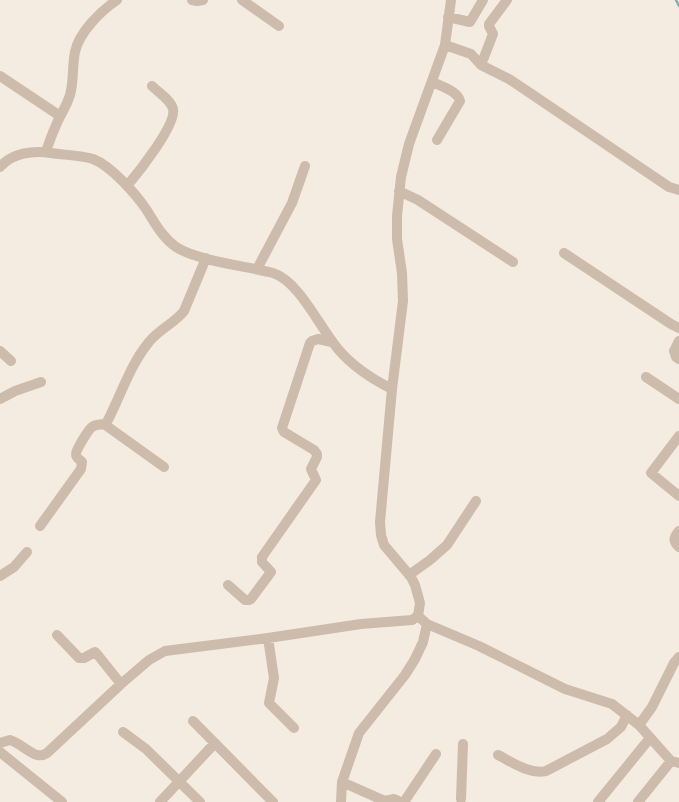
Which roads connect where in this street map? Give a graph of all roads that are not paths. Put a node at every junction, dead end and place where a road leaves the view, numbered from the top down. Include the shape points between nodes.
1 (117, 0) edge
2 (192, 0) edge
3 (203, 0) edge
4 (242, 0) edge
5 (451, 0) edge
6 (483, 0) edge
7 (507, 0) edge
8 (448, 17) junction
9 (279, 26) dead end
10 (445, 45) junction
11 (481, 65) junction
12 (0, 76) edge
13 (432, 82) junction
14 (152, 86) dead end
15 (60, 116) junction
16 (437, 140) dead end
17 (46, 152) junction
18 (1, 162) edge
19 (305, 166) dead end
20 (127, 186) junction
21 (679, 190) edge
22 (399, 191) junction
23 (564, 253) dead end
24 (206, 258) junction
25 (513, 262) dead end
26 (257, 269) junction
27 (679, 328) edge
28 (679, 341) edge
29 (332, 342) junction
30 (0, 351) edge
31 (679, 359) edge
32 (11, 362) dead end
33 (646, 377) dead end
34 (41, 382) dead end
35 (392, 389) junction
36 (0, 399) edge
37 (679, 399) edge
38 (104, 424) junction
39 (679, 436) edge
40 (164, 467) dead end
41 (679, 496) edge
42 (476, 501) dead end
43 (40, 526) dead end
44 (679, 530) edge
45 (679, 547) edge
46 (28, 552) dead end
47 (409, 575) junction
48 (0, 576) edge
49 (228, 585) dead end
50 (418, 616) junction
51 (427, 624) junction
52 (57, 635) dead end
53 (268, 638) junction
54 (679, 656) edge
55 (121, 684) junction
56 (627, 716) junction
57 (193, 721) dead end
58 (639, 725) junction
59 (294, 728) dead end
60 (123, 732) dead end
61 (650, 738) junction
62 (0, 743) edge
63 (215, 743) junction
64 (463, 744) dead end
65 (0, 752) edge
66 (436, 754) dead end
67 (498, 755) dead end
68 (675, 762) edge
69 (179, 781) junction
70 (342, 782) junction
71 (462, 801) edge
72 (62, 802) edge
73 (160, 802) edge
74 (200, 802) edge
75 (273, 802) edge
76 (341, 802) edge
77 (401, 802) edge
78 (404, 802) edge
79 (598, 802) edge
80 (638, 802) edge

1 - 15 street via 99,14 79,41 75,51 71,90
2 - 3 street
4 - 9 street
5 - 8 street
6 - 8 street via 470,22
7 - 11 street via 489,24 493,34
8 - 10 street
10 - 11 street via 471,54
10 - 13 street
11 - 21 street via 528,91 669,187
12 - 15 street
13 - 16 street via 460,98
13 - 22 street via 410,144
14 - 20 street via 171,104 173,118 144,165
15 - 17 street
17 - 18 street via 20,154
17 - 20 street via 92,159
19 - 26 street via 292,204
20 - 24 street via 142,203 164,237 178,248
22 - 25 street via 423,203
22 - 35 street via 397,239 402,273 402,301
23 - 27 street
24 - 26 street
24 - 38 street via 181,316 159,331 144,348
26 - 29 street via 278,274 287,280
28 - 31 street via 674,351
29 - 35 street via 356,367
29 - 49 street via 318,340 310,343 282,428 284,432 316,452 318,456 311,469 316,480 262,557 262,562 271,572 251,599 246,601
30 - 32 street
33 - 37 street
34 - 36 street
35 - 47 street via 380,535 384,545
38 - 40 street
38 - 43 street via 91,428 76,454 82,462 81,469
39 - 41 street via 651,473
42 - 47 street via 446,545
44 - 45 street via 674,540
46 - 48 street via 14,567
47 - 50 street via 418,593
50 - 51 street
50 - 53 street via 412,620 361,624
51 - 56 street via 479,646 565,689 612,704
51 - 70 street via 423,642 415,659 359,733
52 - 55 street via 79,658 95,652
53 - 55 street via 165,651 149,660
53 - 59 street via 274,678 269,703
54 - 58 street via 652,707
55 - 62 street via 45,755 36,755 10,740
56 - 58 street
56 - 67 street via 621,727 607,739 546,771 536,772
57 - 63 street
58 - 61 street
60 - 69 street via 146,749
61 - 68 street
61 - 79 street
63 - 69 street
63 - 75 street
64 - 71 street
65 - 72 street
66 - 78 street
68 - 80 street
69 - 73 street
69 - 74 street
70 - 76 street
70 - 77 street via 385,802 394,799

